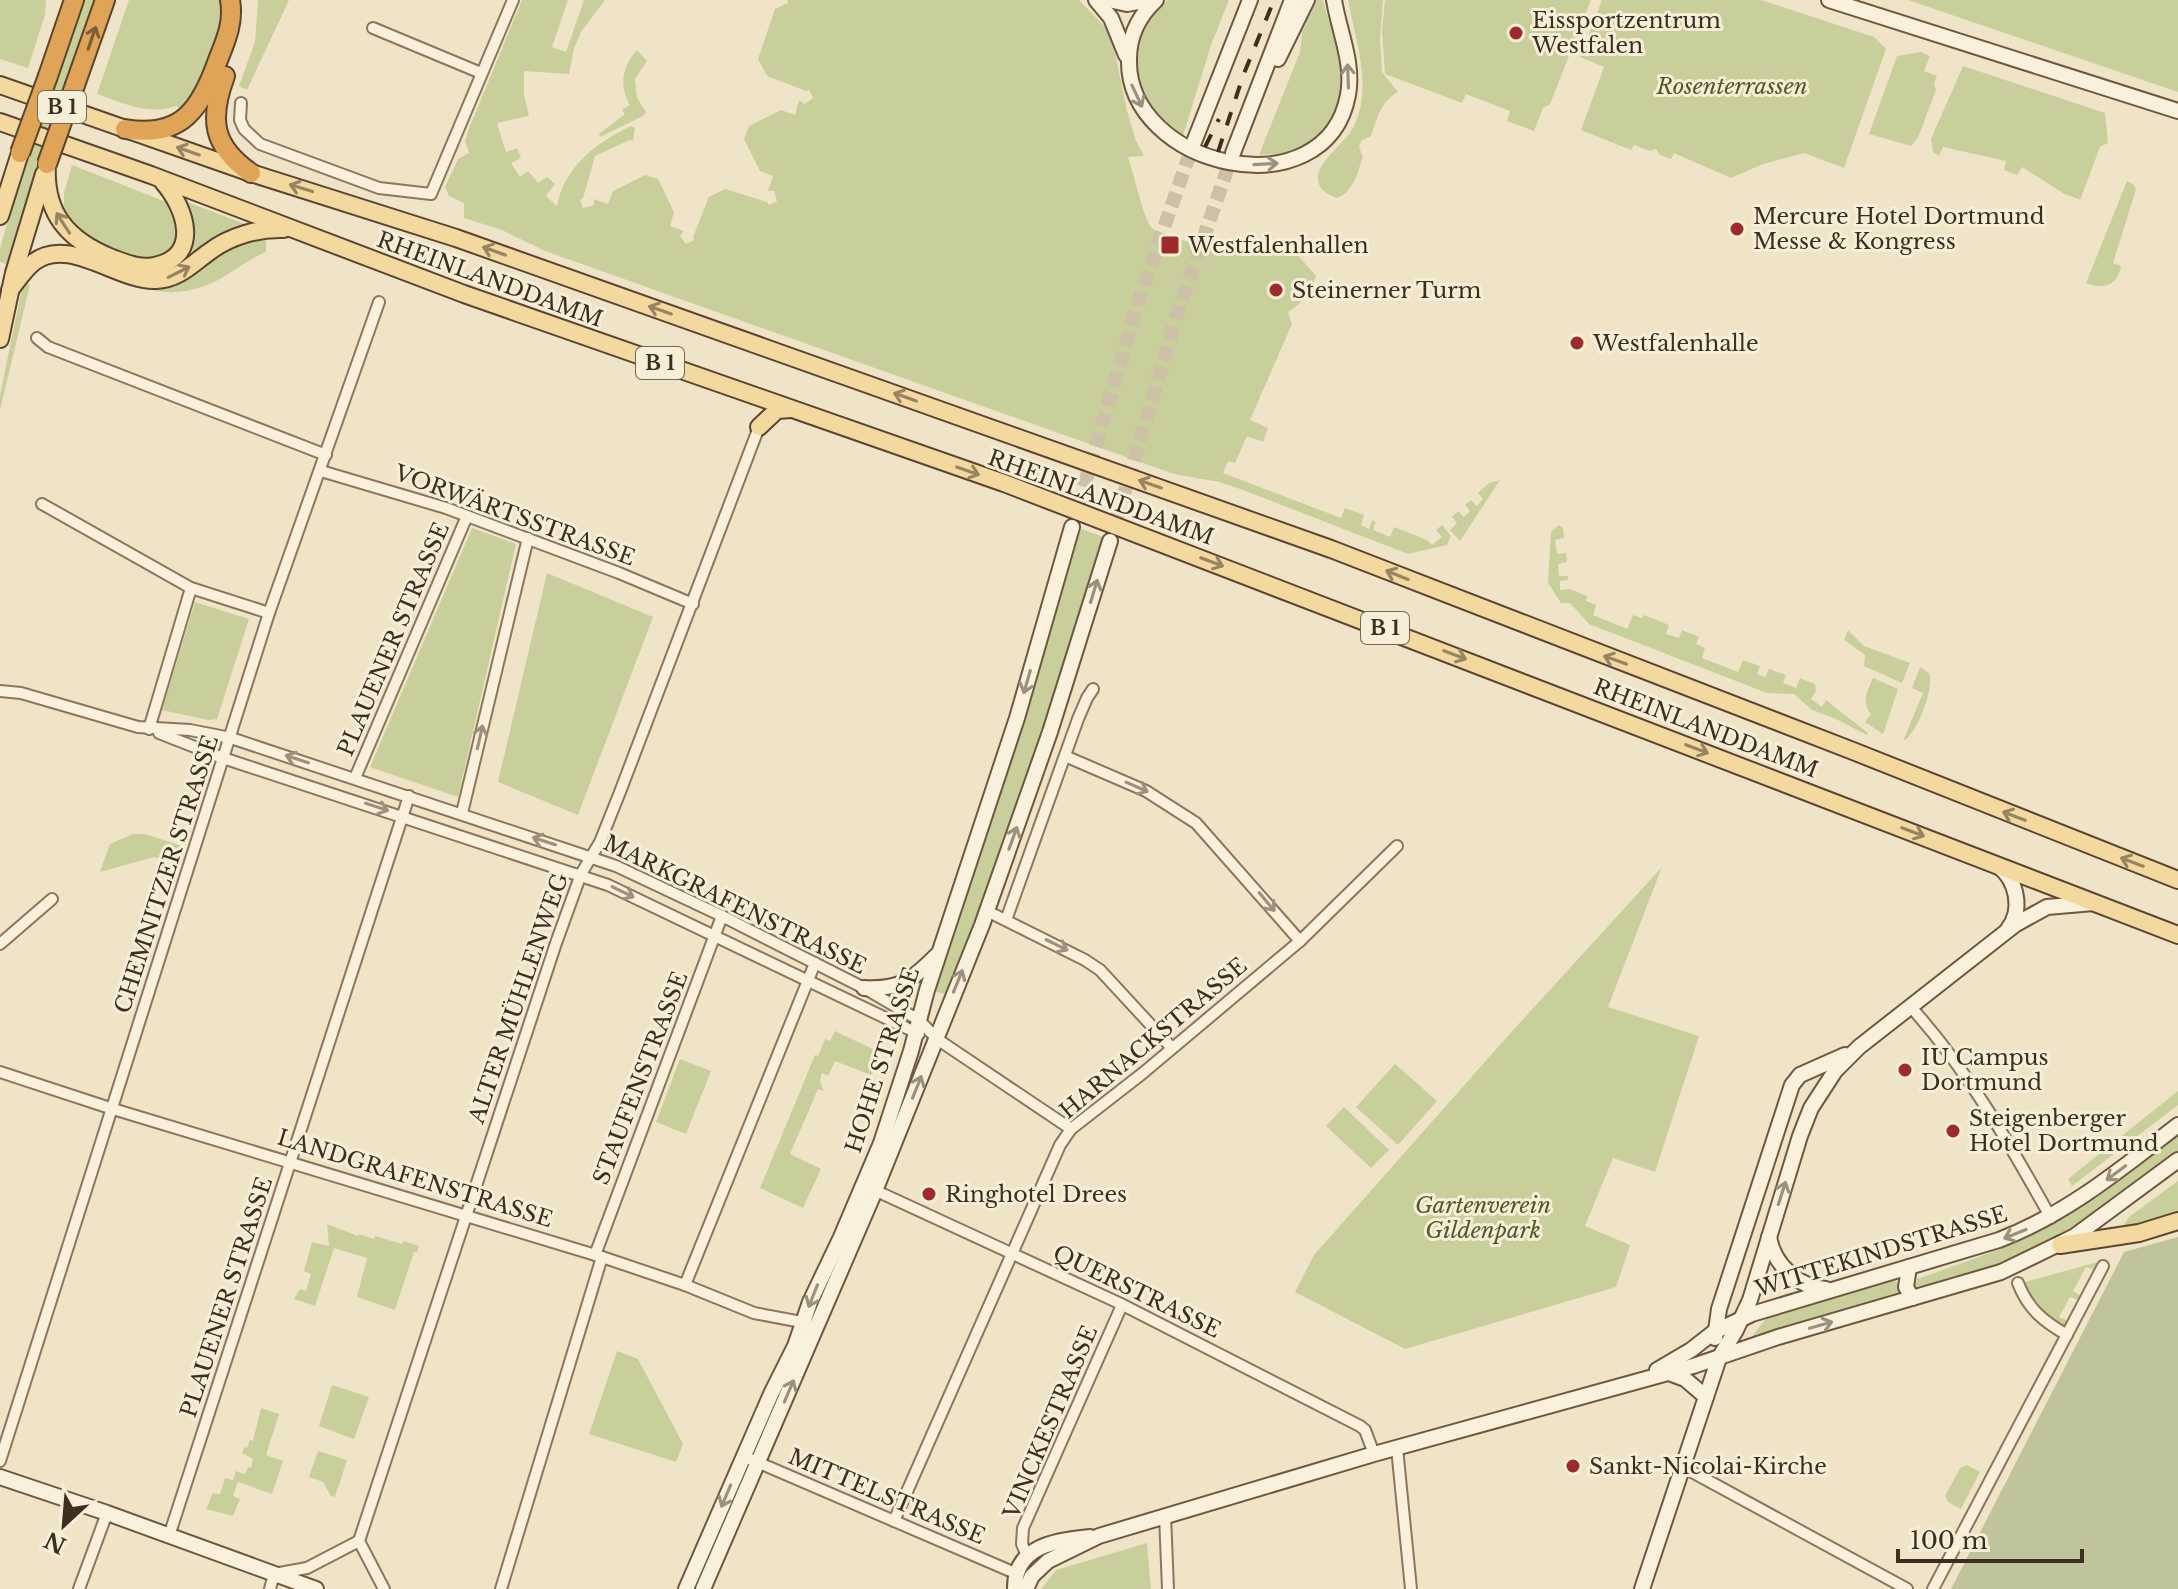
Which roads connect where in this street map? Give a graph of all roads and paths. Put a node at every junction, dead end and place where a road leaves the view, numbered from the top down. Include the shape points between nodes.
1 (63, 0) edge
2 (74, 0) edge
3 (105, 0) edge
4 (230, 0) edge
5 (242, 0) edge
6 (513, 0) edge
7 (1096, 0) edge
8 (1109, 0) edge
9 (1148, 0) edge
10 (1156, 0) edge
11 (1242, 0) edge
12 (1250, 0) edge
13 (1292, 0) edge
14 (1307, 0) edge
15 (1334, 0) edge
16 (1829, 0) edge
17 (65, 28) junction
18 (373, 28) dead end
19 (1228, 53) junction
20 (1128, 66) junction
21 (481, 73) junction
22 (0, 85) edge
23 (241, 103) dead end
24 (2178, 111) edge
25 (1246, 119) junction
26 (0, 122) edge
27 (125, 129) junction
28 (1194, 142) tunnel mouth
29 (1233, 153) tunnel mouth
30 (46, 171) junction
31 (12, 173) edge
32 (251, 173) junction
33 (151, 175) junction
34 (0, 216) edge
35 (306, 235) junction
36 (10, 290) junction
37 (379, 302) dead end
38 (37, 338) dead end
39 (0, 339) edge
40 (748, 394) junction
41 (792, 410) junction
42 (759, 427) junction
43 (326, 455) junction
44 (321, 471) junction
45 (42, 504) dead end
46 (467, 516) junction
47 (1072, 527) tunnel mouth
48 (528, 538) junction
49 (1110, 541) tunnel mouth
50 (191, 588) junction
51 (693, 604) junction
52 (269, 613) junction
53 (0, 682) edge
54 (1093, 689) dead end
55 (0, 691) edge
56 (21, 693) junction
57 (149, 729) junction
58 (231, 738) junction
59 (1065, 756) junction
60 (223, 758) junction
61 (355, 778) junction
62 (409, 796) junction
63 (462, 813) junction
64 (402, 816) junction
65 (1397, 846) dead end
66 (592, 856) junction
67 (1995, 864) junction
68 (581, 874) junction
69 (2178, 880) edge
70 (52, 899) dead end
71 (2095, 903) junction
72 (987, 911) junction
73 (722, 916) junction
74 (1006, 920) junction
75 (2007, 931) junction
76 (2178, 935) edge
77 (715, 936) junction
78 (1300, 941) junction
79 (0, 944) edge
80 (940, 951) junction
81 (815, 963) junction
82 (807, 982) junction
83 (864, 988) junction
84 (1910, 1006) junction
85 (917, 1027) junction
86 (937, 1039) junction
87 (1859, 1047) junction
88 (1172, 1048) junction
89 (0, 1072) edge
90 (1800, 1075) junction
91 (1819, 1094) junction
92 (113, 1109) junction
93 (2178, 1125) edge
94 (1071, 1129) junction
95 (2178, 1160) edge
96 (291, 1161) junction
97 (870, 1188) junction
98 (465, 1214) junction
99 (2051, 1218) junction
100 (2178, 1221) edge
101 (1769, 1234) junction
102 (2060, 1245) junction
103 (1012, 1252) junction
104 (598, 1256) junction
105 (2103, 1266) dead end
106 (1909, 1267) junction
107 (2018, 1283) dead end
108 (685, 1285) junction
109 (1830, 1290) junction
110 (1912, 1298) junction
111 (1122, 1305) junction
112 (1741, 1320) junction
113 (810, 1324) junction
114 (1714, 1332) junction
115 (2067, 1335) junction
116 (1719, 1358) junction
117 (1668, 1373) junction
118 (1631, 1382) junction
119 (1706, 1397) junction
120 (1397, 1448) junction
121 (1374, 1454) junction
122 (743, 1456) junction
123 (0, 1461) edge
124 (758, 1463) junction
125 (1683, 1467) junction
126 (0, 1477) edge
127 (107, 1513) junction
128 (1165, 1515) junction
129 (894, 1521) junction
130 (169, 1536) junction
131 (1099, 1536) junction
132 (359, 1541) junction
133 (1027, 1556) junction
134 (1015, 1573) junction
135 (272, 1582) edge
136 (79, 1589) edge
137 (316, 1589) edge
138 (384, 1589) edge
139 (501, 1589) edge
140 (686, 1589) edge
141 (703, 1589) edge
142 (1015, 1589) edge
143 (1026, 1589) edge
144 (1168, 1589) edge
145 (1411, 1589) edge
146 (1642, 1589) edge
147 (1907, 1589) edge
148 (1933, 1589) edge

1 - 17 highway
2 - 17 highway
30 -> 3 highway, bridge
4 - 27 highway via 230,28 195,109 166,129
5 - 32 highway via 241,29 218,93 216,127 227,153
6 - 21 street
7 - 20 main road via 1119,33
8 - 9 main road
10 - 20 main road via 1132,35
11 - 19 main road
12 - 19 main road
13 - 25 main road
14 - 25 main road
20 -> 15 main road via 1147,116 1187,148 1225,162 1291,161 1320,144 1344,111 1350,79
16 - 24 main road
17 - 31 highway, bridge
18 - 21 street
19 - 28 main road
21 - 23 street via 431,194 379,188 260,144 244,129
22 - 27 main road, RHEINLANDDAMM / B 1
25 - 29 main road
26 - 33 main road, RHEINLANDDAMM / B 1
32 -> 27 main road, RHEINLANDDAMM / B 1
33 -> 30 main road via 175,195 186,233 171,258 143,267 98,252 68,232 53,206
30 - 36 main road
31 - 34 main road
69 -> 32 main road, RHEINLANDDAMM / B 1 via 1331,549 456,238
33 - 35 main road, RHEINLANDDAMM / B 1
36 -> 35 main road via 35,261 53,254 155,280 180,274 243,235 282,229
35 - 40 main road, RHEINLANDDAMM / B 1
36 - 39 main road
37 - 43 street, CHEMNITZER STRASSE
38 - 43 street via 48,347
40 - 41 main road, RHEINLANDDAMM / B 1
40 - 42 main road via 757,406
41 - 42 main road via 777,410
41 -> 67 main road, RHEINLANDDAMM / B 1 via 1004,483
42 - 51 street, ALTER MÜHLENWEG
43 - 44 street, CHEMNITZER STRASSE
44 - 46 street, VORWÄRTSSTRASSE
44 - 52 street, CHEMNITZER STRASSE
45 - 50 street
46 - 48 street, VORWÄRTSSTRASSE
46 - 61 street, PLAUENER STRASSE
47 -> 80 main road, HOHE STRASSE via 1017,718
48 - 51 street, VORWÄRTSSTRASSE
63 -> 48 street
72 -> 49 main road, HOHE STRASSE
50 - 52 street
50 - 57 street
51 - 66 street, ALTER MÜHLENWEG
52 - 58 street, CHEMNITZER STRASSE
53 - 56 street, MARKGRAFENSTRASSE
54 - 59 street
55 - 56 street, MARKGRAFENSTRASSE
56 - 57 street, MARKGRAFENSTRASSE
57 - 58 street, MARKGRAFENSTRASSE
57 - 60 street, MARKGRAFENSTRASSE
58 - 60 street, CHEMNITZER STRASSE
61 -> 58 street, MARKGRAFENSTRASSE
59 - 74 street
59 -> 78 street via 1146,791 1196,823
60 -> 64 street, MARKGRAFENSTRASSE
60 - 92 street, CHEMNITZER STRASSE
61 - 62 street, MARKGRAFENSTRASSE
62 - 63 street, MARKGRAFENSTRASSE
62 - 64 street, PLAUENER STRASSE
66 -> 63 street, MARKGRAFENSTRASSE
64 - 68 street, MARKGRAFENSTRASSE
64 - 96 street, PLAUENER STRASSE
65 - 78 street, HARNACKSTRASSE
66 - 68 street, ALTER MÜHLENWEG
66 - 73 street, MARKGRAFENSTRASSE
67 - 71 main road, RHEINLANDDAMM / B 1
67 - 75 main road via 2011,882 2017,901
68 -> 77 street, MARKGRAFENSTRASSE
68 - 98 street, ALTER MÜHLENWEG
70 - 79 street
71 - 75 main road via 2047,907
71 - 76 main road, RHEINLANDDAMM / B 1
72 - 74 street
86 -> 72 main road, HOHE STRASSE
73 - 77 street, STAUFENSTRASSE
73 - 81 street, MARKGRAFENSTRASSE
74 -> 88 street via 1100,970
75 - 84 main road
77 - 82 street, MARKGRAFENSTRASSE
77 - 104 street, STAUFENSTRASSE
78 - 88 street, HARNACKSTRASSE
80 - 83 main road via 905,983
80 - 85 main road, HOHE STRASSE
81 - 82 street
81 - 83 street, MARKGRAFENSTRASSE
82 - 85 street, MARKGRAFENSTRASSE
82 - 108 street
83 - 85 street, MARKGRAFENSTRASSE
84 - 87 main road
84 - 99 street via 1992,1113
85 - 86 street, MARKGRAFENSTRASSE
85 - 97 main road, HOHE STRASSE
86 - 94 street, MARKGRAFENSTRASSE
97 -> 86 main road, HOHE STRASSE
87 - 90 main road
87 - 91 main road
88 - 94 street, HARNACKSTRASSE
89 - 92 street, LANDGRAFENSTRASSE
90 - 91 main road via 1817,1077
90 - 114 main road via 1792,1085
101 -> 91 main road
92 - 96 street, LANDGRAFENSTRASSE
92 - 123 street, CHEMNITZER STRASSE
93 -> 99 main road, WITTEKINDSTRASSE
94 - 103 street, HARNACKSTRASSE
95 - 102 main road, WITTEKINDSTRASSE
96 - 98 street, LANDGRAFENSTRASSE
96 - 130 street, PLAUENER STRASSE
97 - 103 street, QUERSTRASSE
97 - 113 main road, HOHE STRASSE via 821,1276
98 - 104 street, LANDGRAFENSTRASSE
98 - 132 street, ALTER MÜHLENWEG
99 -> 106 main road, WITTEKINDSTRASSE
100 - 102 main road
101 - 109 main road via 1774,1255 1794,1277
101 - 112 main road
102 - 110 main road, WITTEKINDSTRASSE via 2001,1272
103 - 111 street, QUERSTRASSE
103 - 129 street, HARNACKSTRASSE
104 - 108 street, LANDGRAFENSTRASSE
104 - 139 street, STAUFENSTRASSE
105 - 115 street
106 - 109 main road, WITTEKINDSTRASSE
106 - 110 main road via 1905,1281
107 - 115 street via 2035,1314
108 - 113 street, LANDGRAFENSTRASSE via 754,1313
109 - 112 main road, WITTEKINDSTRASSE
116 -> 110 main road, WITTEKINDSTRASSE
111 - 121 street, QUERSTRASSE via 1360,1426
111 - 133 street, VINCKESTRASSE via 1023,1528
112 - 114 main road, WITTEKINDSTRASSE
112 - 116 main road
113 - 122 main road, HOHE STRASSE
124 -> 113 main road, HOHE STRASSE
114 - 116 main road
114 - 118 main road, WITTEKINDSTRASSE
115 - 148 street
116 - 117 main road, WITTEKINDSTRASSE
116 - 119 main road
117 - 118 main road, WITTEKINDSTRASSE
117 - 119 main road via 1685,1379
118 - 120 main road, WITTEKINDSTRASSE
119 - 125 main road
120 - 121 main road, WITTEKINDSTRASSE
120 - 145 street
121 - 128 main road, WITTEKINDSTRASSE
122 - 124 street, MITTELSTRASSE
122 -> 140 main road, HOHE STRASSE
124 - 129 street, MITTELSTRASSE
124 - 141 main road, HOHE STRASSE
125 - 146 main road
125 - 147 street
126 - 127 main road
127 - 130 main road
127 - 136 street
128 - 131 main road, WITTEKINDSTRASSE
128 - 144 street
129 - 134 street, MITTELSTRASSE
130 - 135 main road
131 - 133 main road via 1055,1543
131 - 143 main road via 1048,1561
132 - 135 street
132 - 138 street
133 - 134 main road
134 - 142 main road
135 - 137 main road

